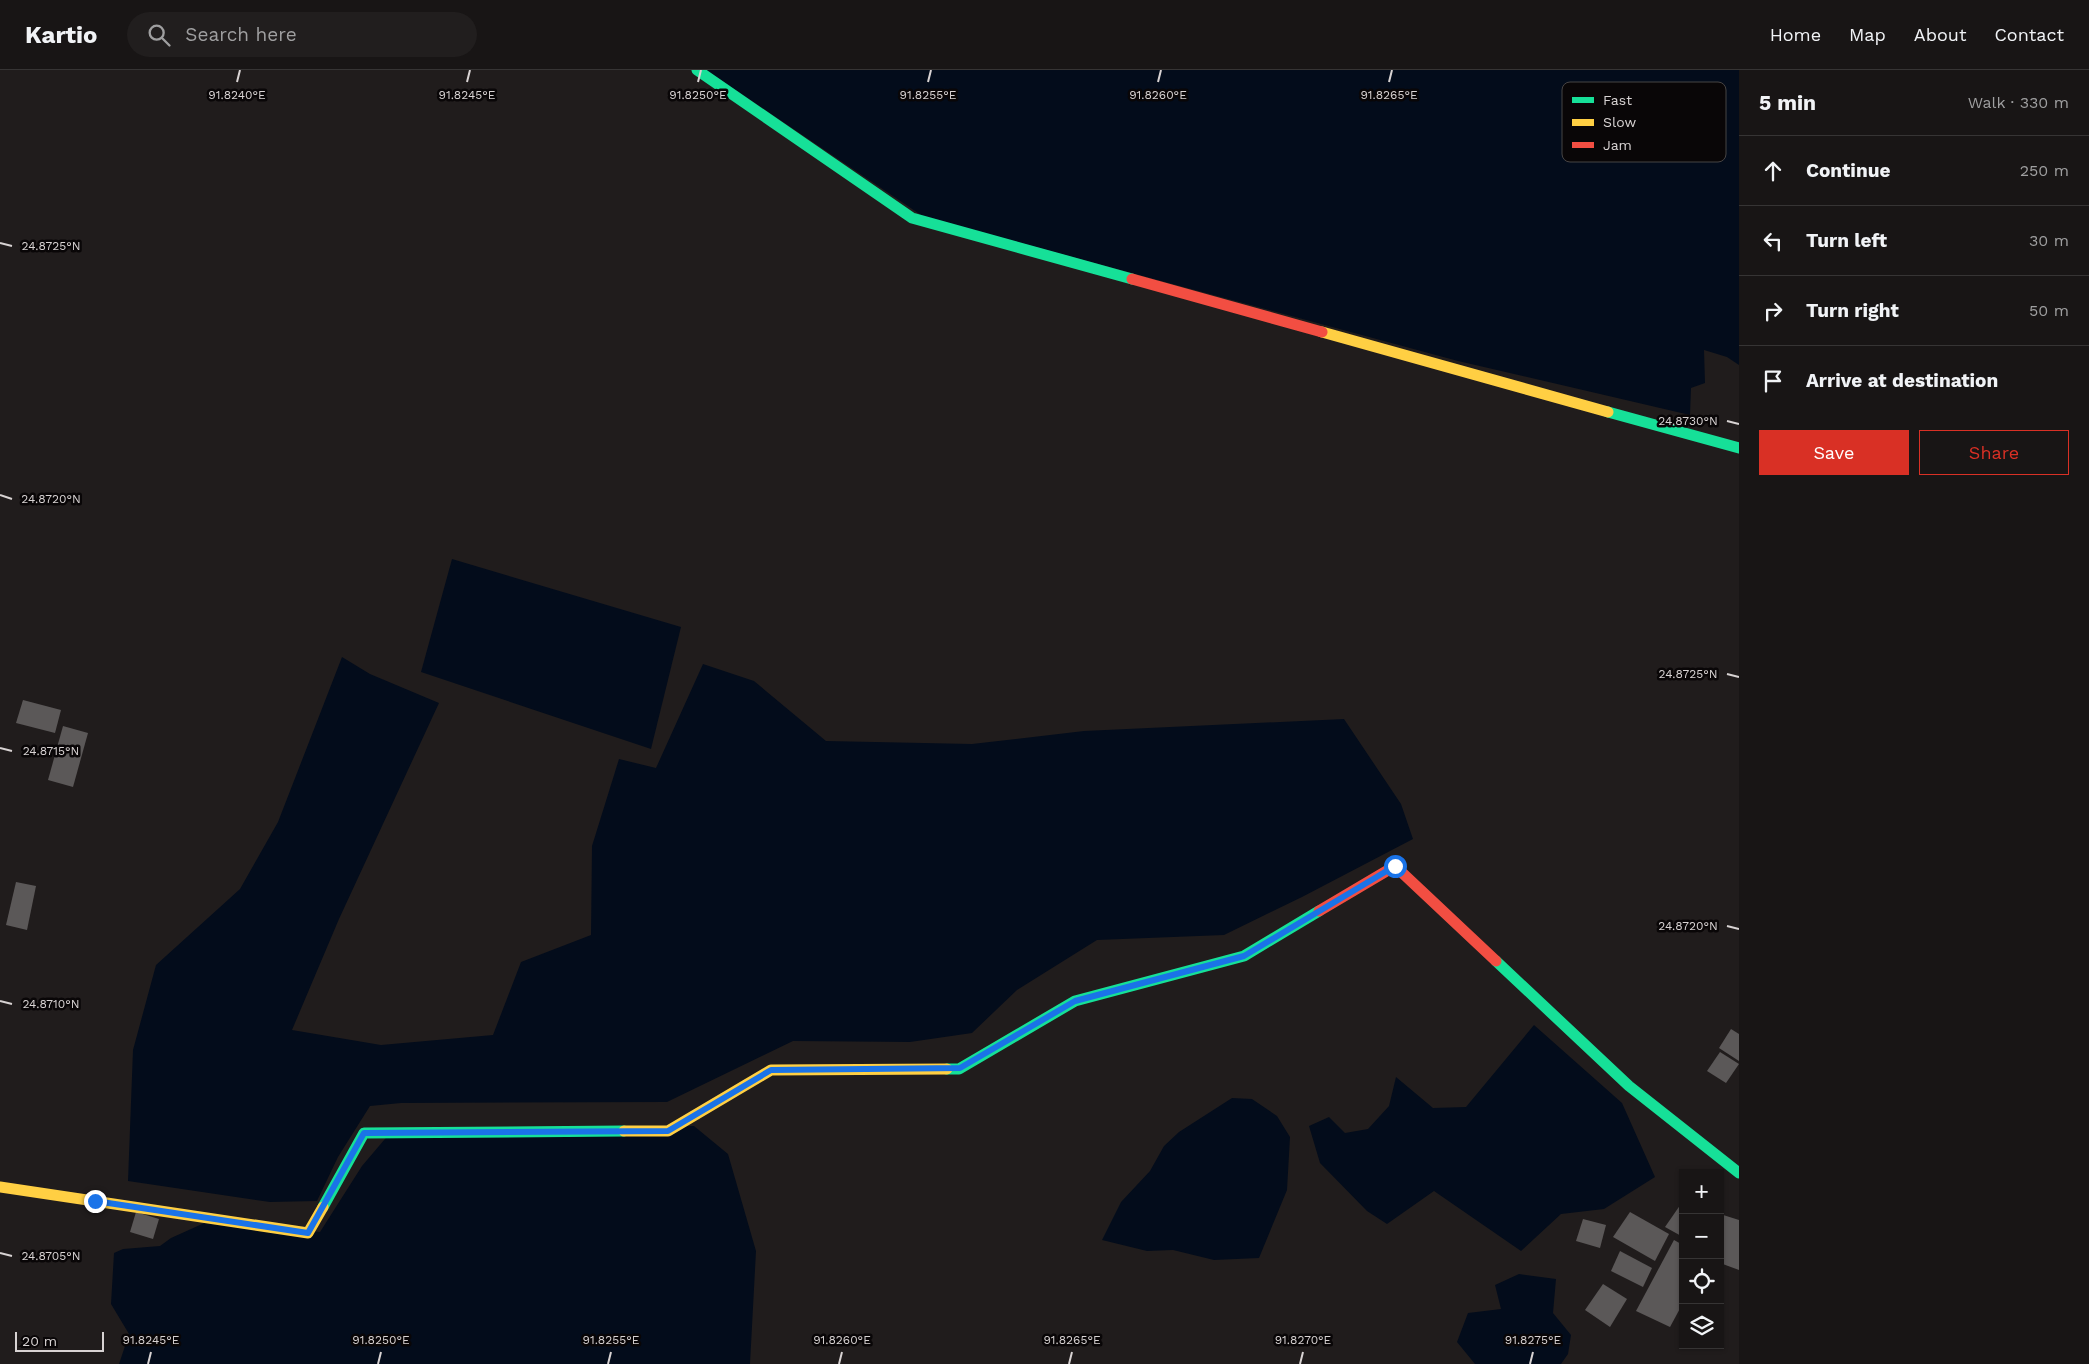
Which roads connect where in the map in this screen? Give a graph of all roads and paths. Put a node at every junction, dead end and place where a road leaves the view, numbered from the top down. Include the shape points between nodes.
1 (697, 70) edge
2 (1739, 448) edge
3 (1739, 1173) edge
4 (0, 1186) edge

1 - 2 street via 912,218
3 - 4 street via 1629,1086 1395,866 1244,956 1075,1001 960,1068 771,1070 668,1131 364,1133 308,1233

